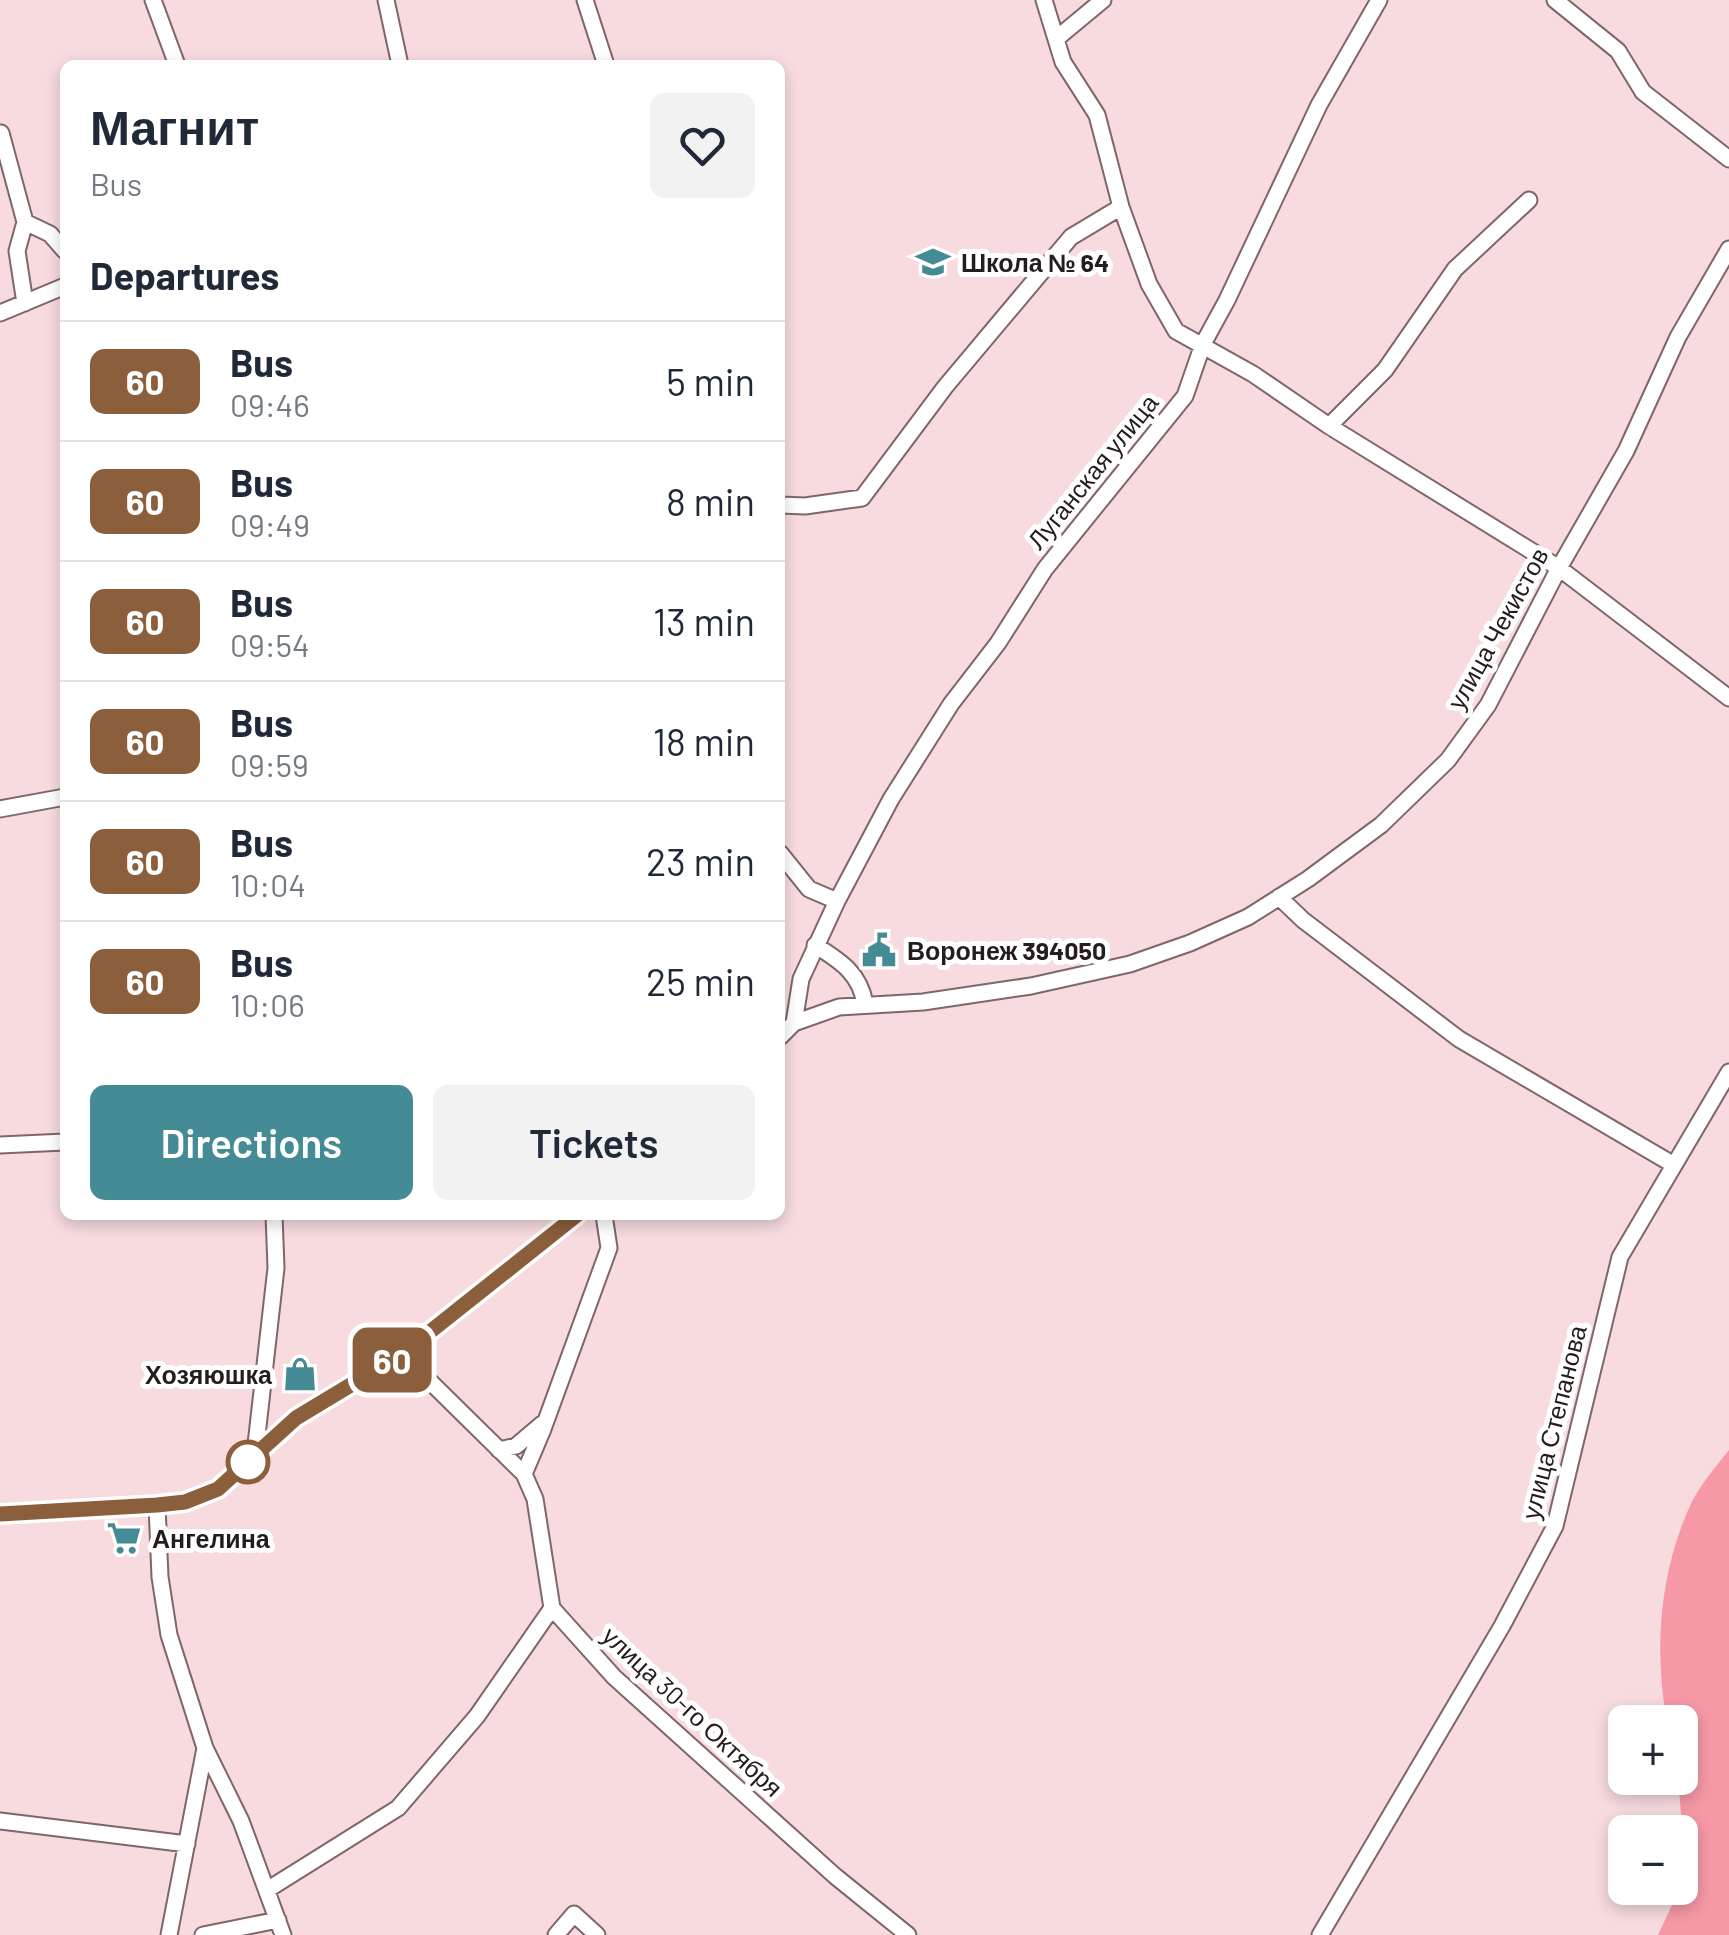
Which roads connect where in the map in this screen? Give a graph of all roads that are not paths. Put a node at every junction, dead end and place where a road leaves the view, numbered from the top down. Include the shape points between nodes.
1 (153, 0) edge
2 (386, 0) edge
3 (585, 0) edge
4 (1044, 0) edge
5 (1102, 0) edge
6 (1380, 0) edge
7 (1554, 0) edge
8 (1056, 39) junction
9 (176, 60) edge
10 (399, 60) edge
11 (604, 60) edge
12 (1, 133) edge
13 (1729, 159) edge
14 (1528, 200) dead end
15 (1121, 207) junction
16 (25, 222) junction
17 (60, 245) edge
18 (1729, 249) edge
19 (60, 288) edge
20 (25, 304) junction
21 (0, 314) edge
22 (1203, 344) junction
23 (1329, 426) junction
24 (785, 505) edge
25 (1559, 568) junction
26 (1729, 698) edge
27 (60, 799) edge
28 (0, 809) edge
29 (785, 859) edge
30 (1279, 896) junction
31 (837, 901) junction
32 (815, 946) junction
33 (865, 1004) junction
34 (794, 1023) junction
35 (785, 1032) edge
36 (1729, 1072) edge
37 (60, 1142) edge
38 (0, 1145) edge
39 (1674, 1165) junction
40 (274, 1220) edge
41 (571, 1220) edge
42 (605, 1220) edge
43 (402, 1354) junction
44 (548, 1417) junction
45 (499, 1450) junction
46 (256, 1453) junction
47 (524, 1474) junction
48 (157, 1505) junction
49 (0, 1514) edge
50 (552, 1608) junction
51 (206, 1748) junction
52 (0, 1821) edge
53 (187, 1844) junction
54 (268, 1890) junction
55 (281, 1928) edge
56 (169, 1935) edge
57 (203, 1935) edge
58 (556, 1935) edge
59 (597, 1935) edge
60 (908, 1935) edge
61 (1320, 1935) edge

1 - 9 street
2 - 10 street
3 - 11 street
4 - 8 street
5 - 8 street
6 - 22 street, Луганская улица via 1318,105
7 - 13 street via 1618,51 1643,92
8 - 15 street via 1097,115
12 - 16 street
14 - 23 street via 1455,269 1385,370
15 - 22 street via 1167,316 1176,331
15 - 24 street via 1071,237 945,386 862,498
16 - 17 street
16 - 20 street via 17,251
18 - 25 street, улица Чекистов
19 - 20 street
20 - 21 street
22 - 23 street
22 - 31 street, Луганская улица via 1186,396 1045,569 951,704
23 - 25 street
25 - 26 street
25 - 30 street, улица Чекистов via 1488,704 1448,760 1381,825
27 - 28 street
29 - 31 street via 810,888
30 - 33 street, улица Чекистов via 1248,917 1130,964 1031,986
30 - 39 street via 1459,1040
31 - 32 street, Луганская улица
32 - 33 street via 853,972
32 - 34 street, Луганская улица
33 - 34 street, улица Чекистов
34 - 35 street
36 - 39 street, улица Степанова
37 - 38 street
39 - 61 street, улица Степанова via 1620,1257 1555,1526
40 - 46 street via 276,1268
41 - 43 street
42 - 44 street via 609,1248
43 - 45 street
43 - 46 street via 296,1418
44 - 45 street via 516,1446
44 - 47 street
45 - 47 street
46 - 48 street via 218,1489
47 - 50 street via 535,1499
48 - 49 street
48 - 51 street via 168,1635
50 - 54 street via 477,1716 398,1808
50 - 60 street, улица 30-го Октября via 614,1677
51 - 53 street
51 - 54 street
52 - 53 street
53 - 56 street
54 - 55 street
55 - 57 street
58 - 59 street via 574,1914

